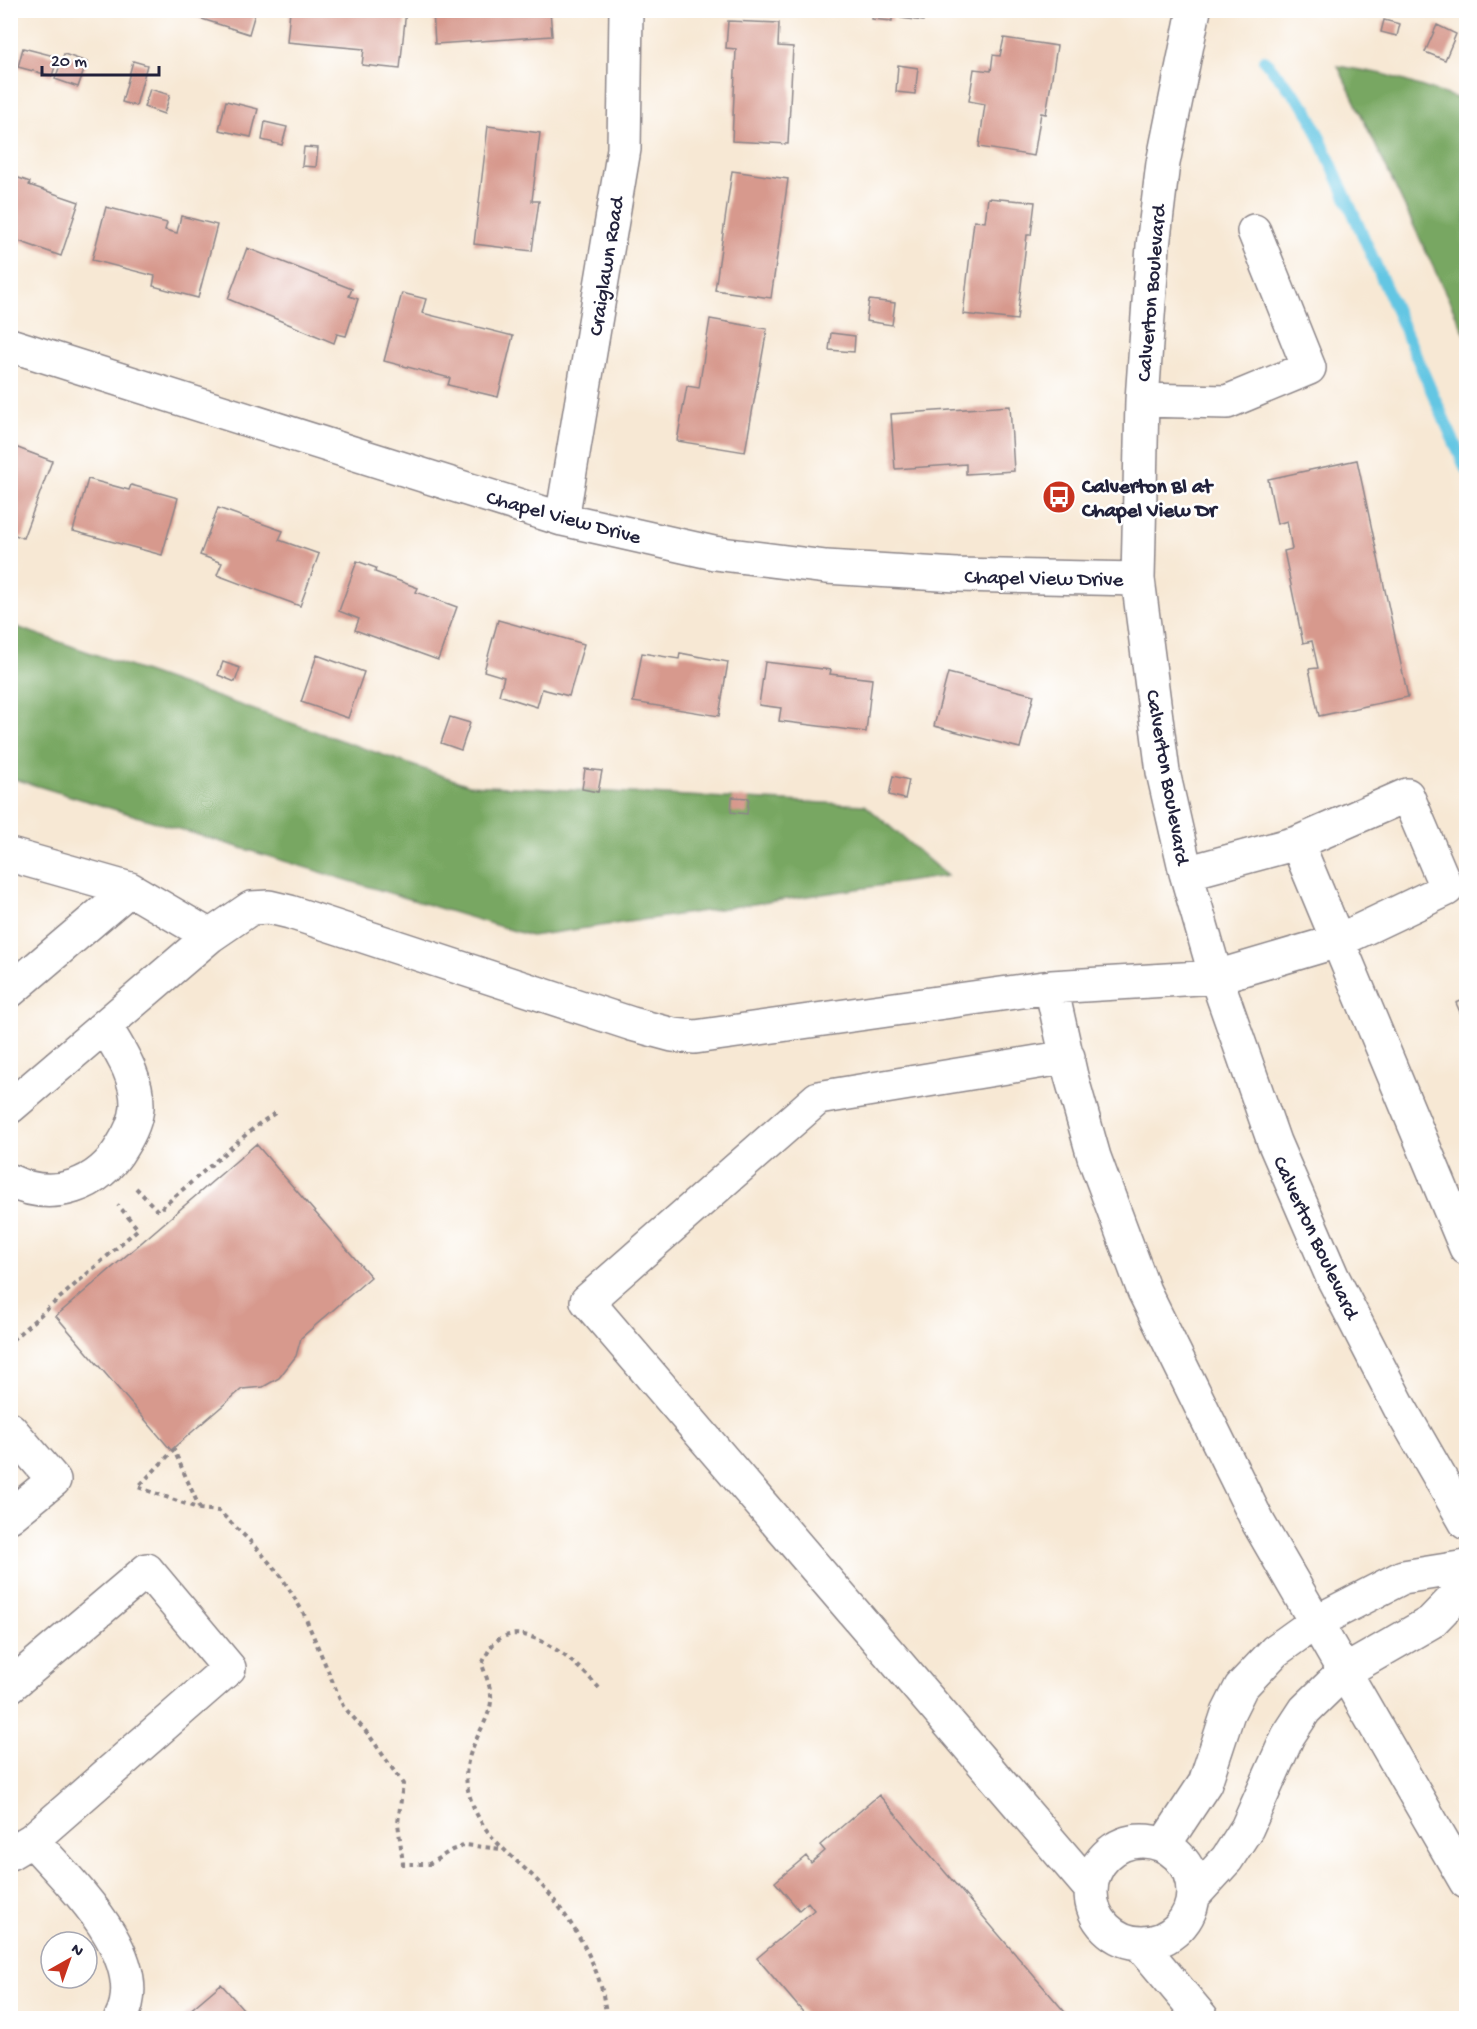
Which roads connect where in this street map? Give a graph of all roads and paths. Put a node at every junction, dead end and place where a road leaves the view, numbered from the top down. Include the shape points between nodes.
1 (626, 10) edge
2 (1194, 10) edge
3 (1254, 231) dead end
4 (10, 345) edge
5 (1142, 400) junction
6 (562, 519) junction
7 (1138, 579) junction
8 (1297, 843) junction
9 (10, 855) edge
10 (1186, 873) junction
11 (130, 889) junction
12 (210, 936) junction
13 (1338, 941) junction
14 (1216, 977) junction
15 (1051, 987) junction
16 (10, 992) edge
17 (105, 1026) junction
18 (1068, 1057) junction
19 (10, 1107) edge
20 (275, 1113) dead end
21 (10, 1181) edge
22 (131, 1182) dead end
23 (112, 1199) dead end
24 (1467, 1248) edge
25 (12, 1340) dead end
26 (10, 1429) edge
27 (200, 1509) junction
28 (10, 1516) edge
29 (1467, 1523) edge
30 (1467, 1567) edge
31 (1467, 1586) edge
32 (1314, 1623) junction
33 (1344, 1672) junction
34 (10, 1686) edge
35 (599, 1688) dead end
36 (1164, 1845) junction
37 (21, 1846) edge
38 (501, 1849) junction
39 (1467, 1882) edge
40 (1091, 1889) junction
41 (1194, 1895) junction
42 (1139, 1943) junction
43 (122, 2019) edge
44 (608, 2019) edge
45 (1202, 2019) edge

1 - 6 street, Craiglawn Road via 624,149
2 - 5 street, Calverton Boulevard via 1162,163
3 - 5 street via 1309,368 1227,402
4 - 6 street, Chapel View Drive
5 - 7 street, Calverton Boulevard
6 - 7 street, Chapel View Drive via 714,553 826,567
7 - 10 street, Calverton Boulevard via 1163,772
8 - 10 street
8 - 13 street
8 - 13 street via 1407,795 1447,889
9 - 11 street
10 - 14 street, Calverton Boulevard
11 - 12 street
11 - 16 street
12 - 15 street via 251,908 269,907 673,1035 695,1036
12 - 17 street
13 - 14 street
13 - 24 street
14 - 15 street
14 - 29 street, Calverton Boulevard via 1274,1142 1332,1276 1400,1408
15 - 18 street
17 - 19 street
17 - 21 street via 134,1082 137,1108 130,1134 102,1173 84,1184 66,1190 20,1186
18 - 32 street via 1094,1156 1144,1291 1259,1524
18 - 40 street via 818,1098 587,1300
20 - 22 path via 158,1211
23 - 25 path via 138,1229
26 - 28 street via 54,1480
27 - 27 path via 171,1499 138,1487 174,1450
27 - 38 path via 219,1511 281,1576 303,1612 343,1706 403,1784 398,1823 403,1864 429,1864 466,1845
30 - 32 street via 1402,1577
31 - 33 street via 1431,1622
32 - 33 street
32 - 36 street via 1275,1651 1241,1688 1228,1713 1205,1783
33 - 39 street
33 - 41 street via 1305,1710 1288,1736 1247,1828 1227,1859
34 - 37 street via 147,1570 229,1668
35 - 38 path via 583,1670 530,1636 501,1638 489,1648 482,1664 491,1696 466,1760 467,1789 480,1822
36 - 40 street via 1140,1841 1116,1847 1094,1872
36 - 41 street via 1186,1865
37 - 43 street via 91,1909 122,1953 128,1984 128,2007
38 - 44 path via 550,1895 576,1932 593,1965
40 - 42 street via 1092,1905 1110,1931 1123,1940
41 - 42 street via 1182,1924 1162,1938
42 - 45 street

